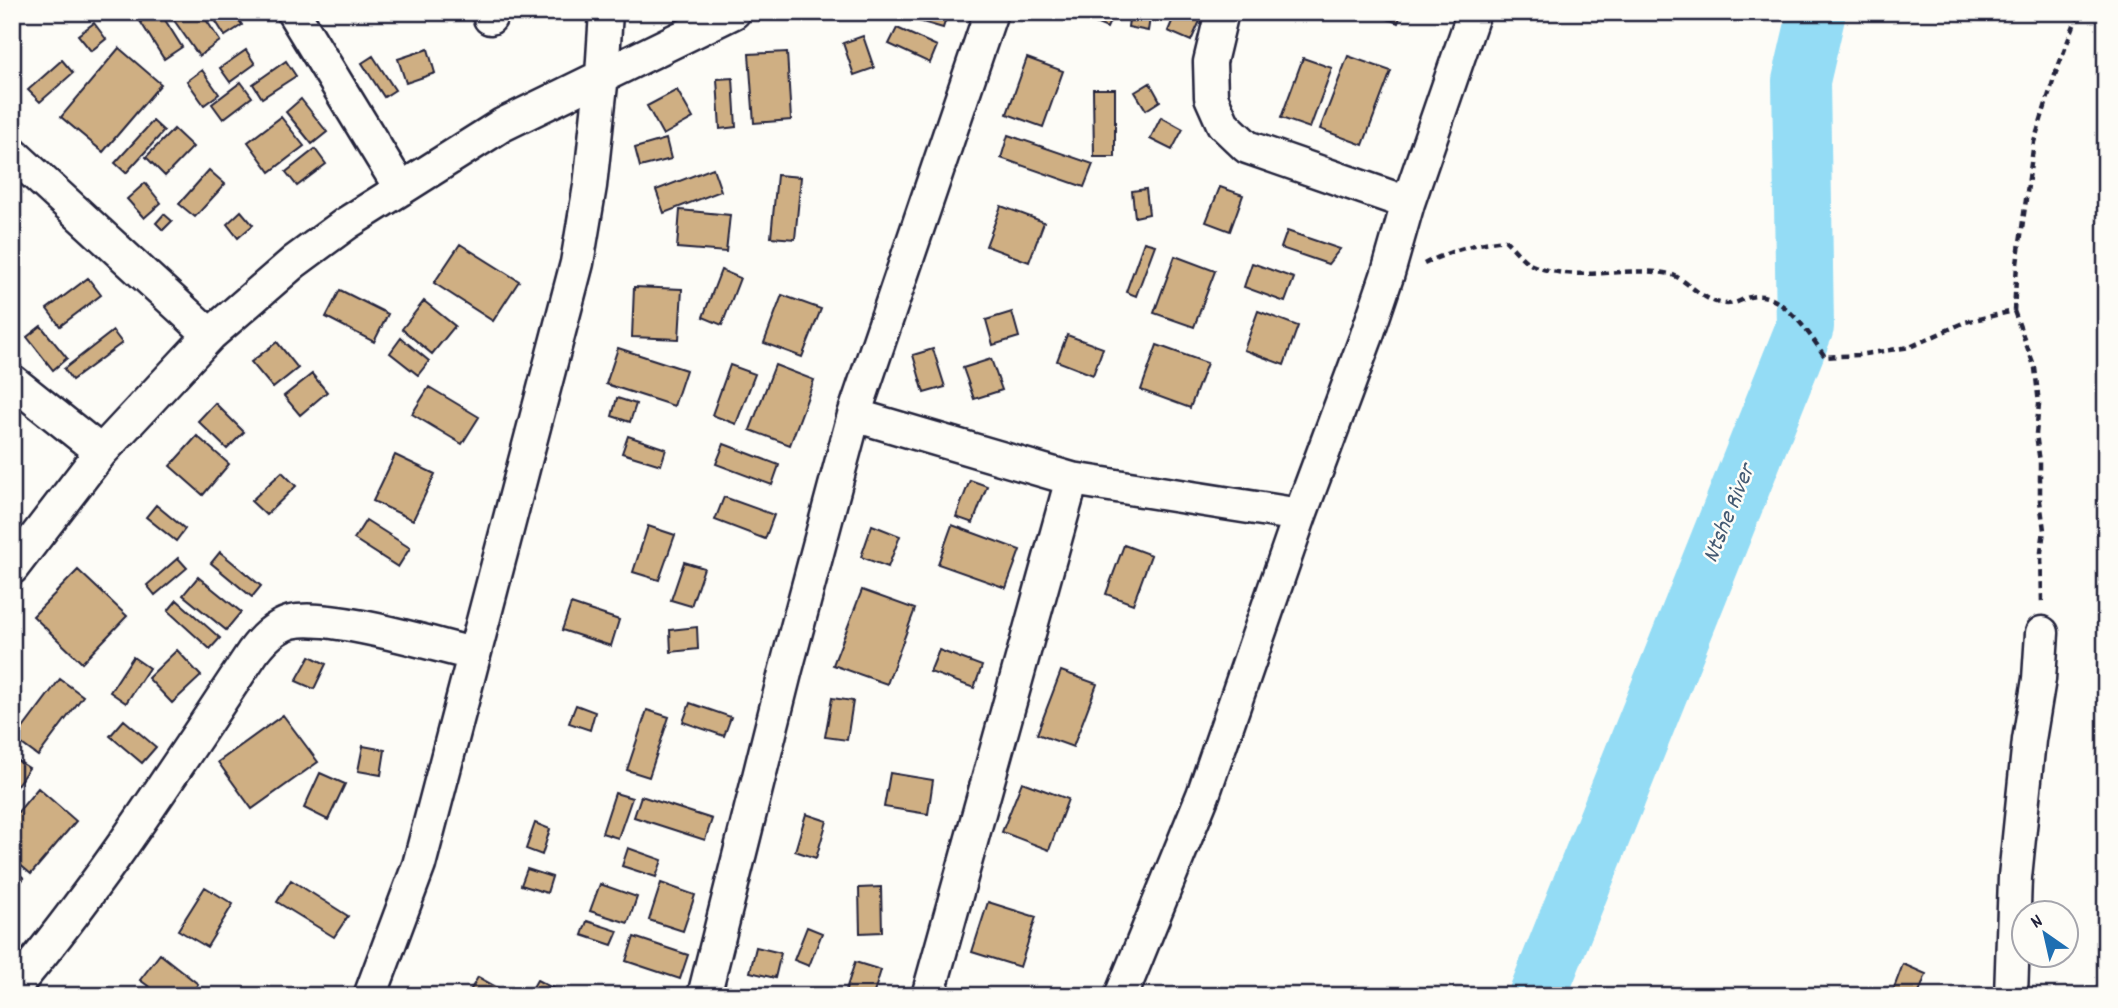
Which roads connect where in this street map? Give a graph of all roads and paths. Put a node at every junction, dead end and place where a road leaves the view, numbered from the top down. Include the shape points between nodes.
1 (293, 12) edge
2 (606, 12) edge
3 (734, 12) edge
4 (991, 12) edge
5 (1222, 12) edge
6 (1474, 12) edge
7 (2079, 12) edge
8 (602, 75) junction
9 (12, 153) edge
10 (401, 189) junction
11 (1408, 203) junction
12 (1388, 273) junction
13 (2014, 311) junction
14 (209, 335) junction
15 (12, 381) edge
16 (854, 415) junction
17 (101, 452) junction
18 (1072, 479) junction
19 (1300, 515) junction
20 (12, 568) edge
21 (2042, 633) joint
22 (473, 654) junction
23 (12, 990) edge
24 (370, 996) edge
25 (704, 996) edge
26 (928, 996) edge
27 (1121, 996) edge
28 (2011, 996) edge

1 - 10 street
2 - 8 street
3 - 8 street
4 - 16 street
5 - 11 street via 1210,62 1212,97 1223,124 1247,147
6 - 11 street
7 - 13 path via 2034,142
8 - 10 street via 502,125
8 - 22 street via 577,263
9 - 14 street
10 - 14 street via 294,262
11 - 12 street
12 - 13 path via 1414,268 1479,242 1505,240 1530,264 1565,273 1641,270 1674,275 1716,303 1731,305 1756,295 1777,302 1805,327 1825,357 1910,347 1965,322
12 - 19 street
13 - 21 path via 2035,368 2039,404 2036,433 2045,530
14 - 17 street
15 - 17 street
16 - 18 street
16 - 25 street
17 - 20 street
18 - 19 street
18 - 26 street
19 - 27 street via 1203,795
21 - 28 street via 2015,877
22 - 23 street via 306,620 288,623 267,635 137,826
22 - 24 street via 419,865

